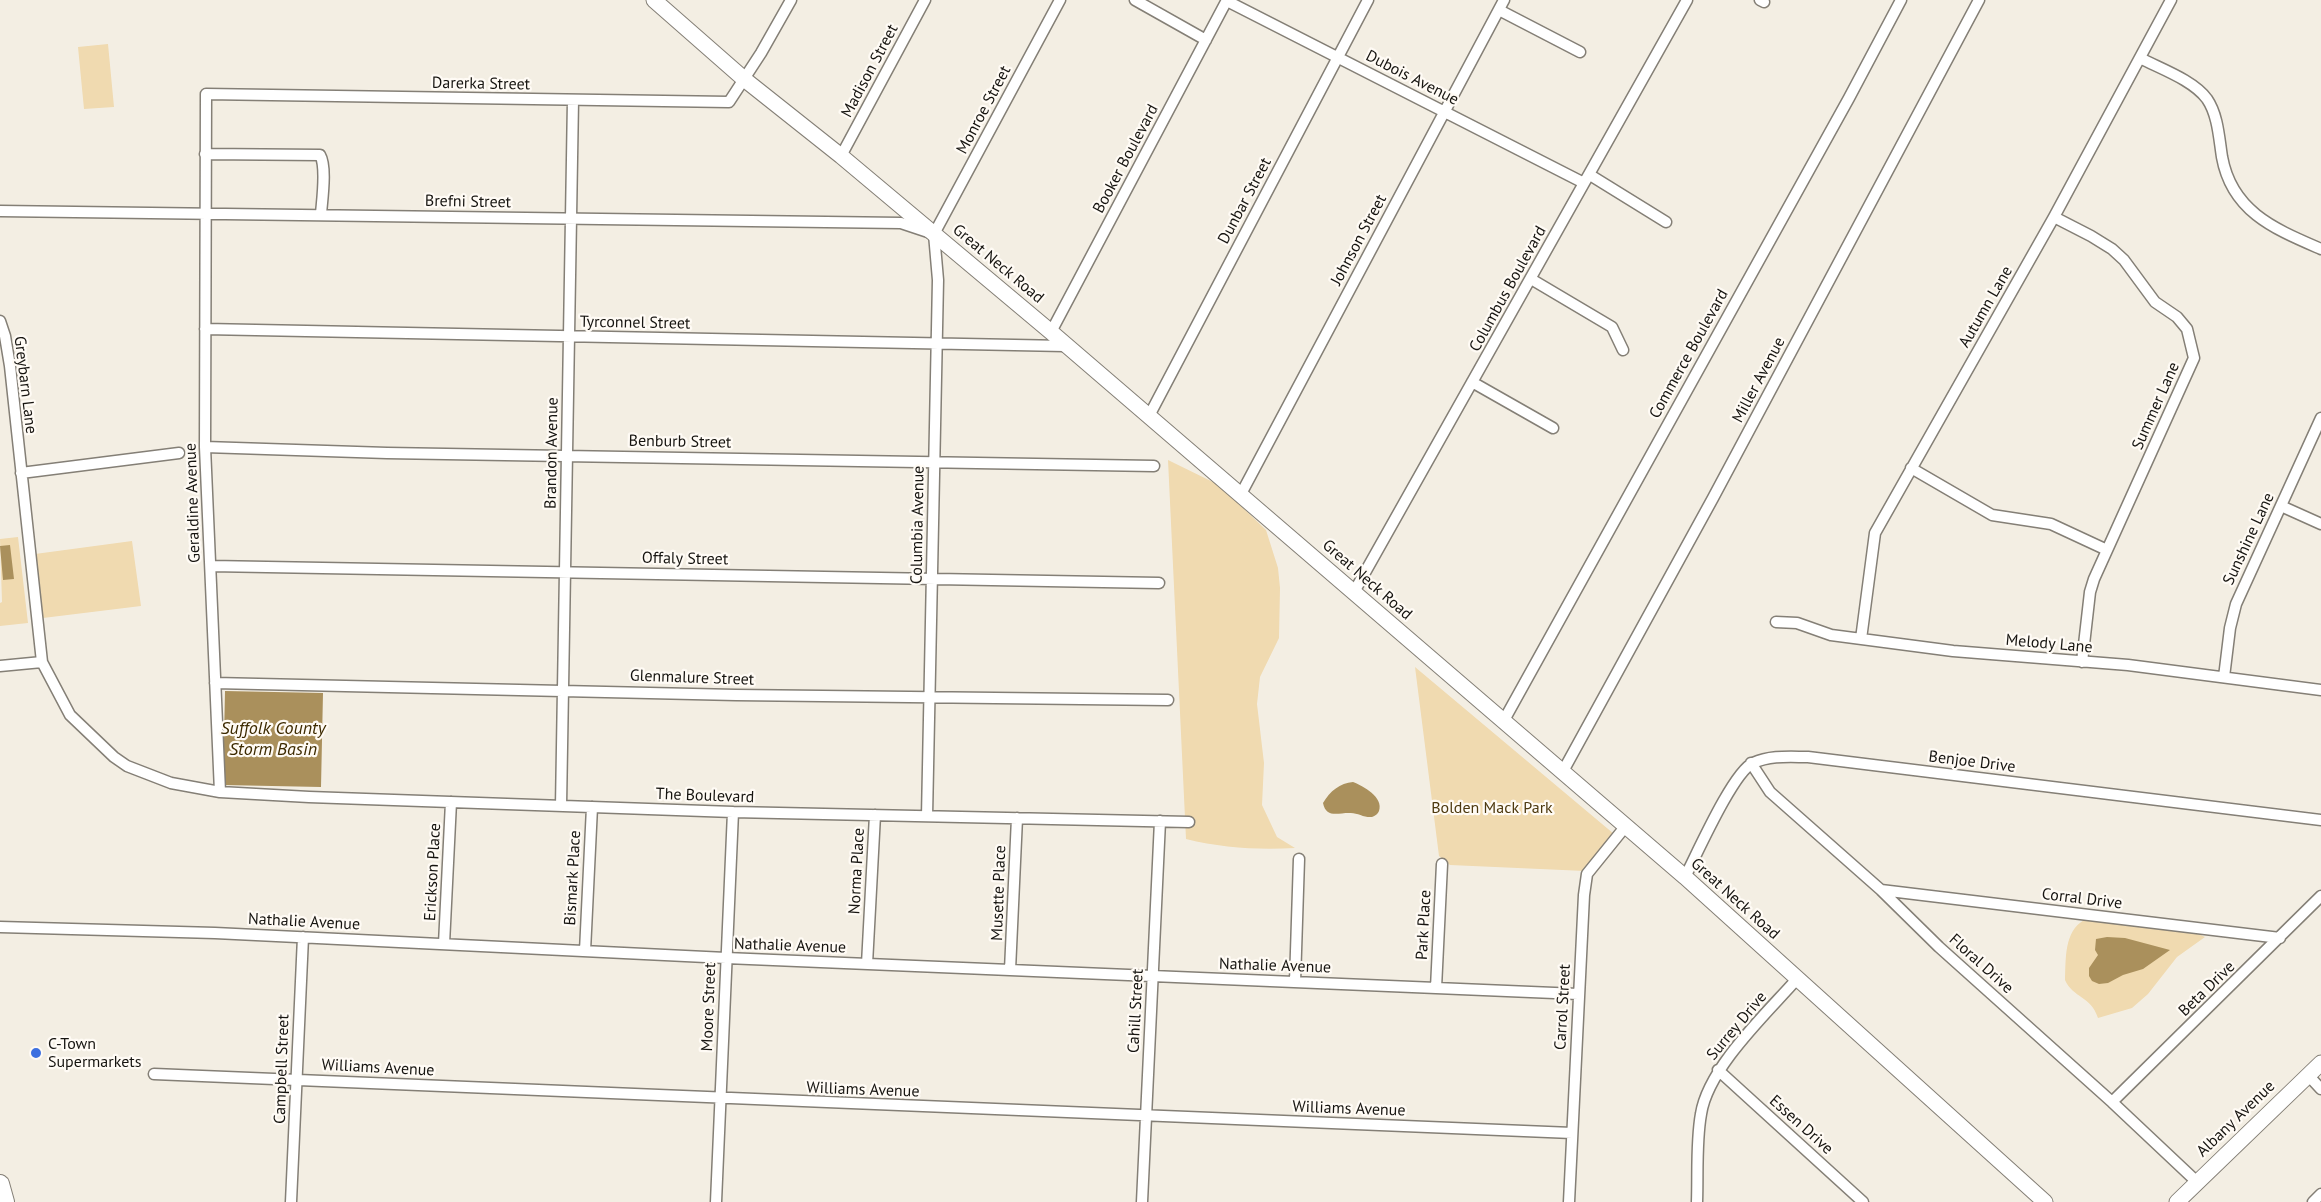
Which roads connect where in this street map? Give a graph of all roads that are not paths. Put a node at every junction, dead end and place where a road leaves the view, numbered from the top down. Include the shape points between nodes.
1 (791, 0) edge
2 (925, 0) edge
3 (1060, 0) edge
4 (1135, 0) edge
5 (1227, 0) edge
6 (1368, 0) edge
7 (1687, 0) edge
8 (1901, 0) edge
9 (1979, 0) edge
10 (2172, 0) edge
11 (655, 1) edge
12 (1502, 5) edge
13 (1206, 40) junction
14 (1580, 52) dead end
15 (1339, 58) junction
16 (2140, 58) junction
17 (744, 79) junction
18 (206, 94) joint
19 (573, 100) junction
20 (1444, 112) junction
21 (205, 154) junction
22 (841, 156) junction
23 (1587, 179) junction
24 (0, 211) edge
25 (205, 213) junction
26 (321, 214) junction
27 (2054, 217) junction
28 (571, 219) junction
29 (1666, 222) dead end
30 (934, 234) junction
31 (2321, 249) edge
32 (1531, 279) junction
33 (0, 321) edge
34 (205, 329) junction
35 (1051, 332) junction
36 (569, 336) junction
37 (937, 344) junction
38 (1065, 346) junction
39 (1623, 350) dead end
40 (1472, 382) junction
41 (1149, 416) junction
42 (2321, 418) edge
43 (1553, 428) dead end
44 (206, 447) junction
45 (179, 453) dead end
46 (567, 456) junction
47 (934, 460) junction
48 (1154, 466) dead end
49 (1911, 468) junction
50 (21, 473) junction
51 (1241, 494) junction
52 (2281, 506) junction
53 (2321, 524) edge
54 (2107, 550) junction
55 (211, 566) junction
56 (566, 572) junction
57 (932, 580) junction
58 (1159, 583) dead end
59 (1354, 592) junction
60 (1776, 622) dead end
61 (1860, 639) junction
62 (42, 662) junction
63 (2082, 662) junction
64 (0, 666) edge
65 (2224, 677) junction
66 (215, 683) junction
67 (563, 689) junction
68 (2321, 690) edge
69 (929, 698) junction
70 (1168, 700) dead end
71 (1503, 722) junction
72 (1751, 763) junction
73 (1562, 773) junction
74 (220, 792) junction
75 (452, 802) junction
76 (561, 806) junction
77 (592, 807) junction
78 (733, 812) junction
79 (874, 815) junction
80 (927, 816) junction
81 (1017, 818) junction
82 (2321, 820) edge
83 (1160, 821) junction
84 (1189, 822) dead end
85 (1625, 827) junction
86 (1299, 859) dead end
87 (1442, 864) dead end
88 (1685, 877) junction
89 (1881, 890) junction
90 (2321, 896) edge
91 (0, 927) edge
92 (303, 937) junction
93 (2280, 938) junction
94 (444, 944) junction
95 (585, 951) junction
96 (726, 958) junction
97 (867, 964) junction
98 (1010, 970) junction
99 (1153, 976) junction
100 (1796, 980) junction
101 (1295, 982) junction
102 (1436, 988) junction
103 (1578, 994) junction
104 (2321, 1063) edge
105 (1718, 1070) junction
106 (153, 1074) dead end
107 (2308, 1075) junction
108 (297, 1079) junction
109 (2321, 1089) edge
110 (720, 1098) junction
111 (2112, 1102) junction
112 (1146, 1117) junction
113 (1572, 1133) junction
114 (2197, 1182) junction
115 (0, 1184) edge
116 (2321, 1194) edge
117 (5, 1202) edge
118 (291, 1202) edge
119 (716, 1202) edge
120 (1142, 1202) edge
121 (1569, 1202) edge
122 (1697, 1202) edge
123 (1863, 1202) edge
124 (2045, 1202) edge
125 (2177, 1202) edge
126 (2313, 1202) edge

1 - 17 street
2 - 22 street, Madison Street
3 - 30 street, Monroe Street
4 - 13 street
5 - 13 street, Booker Boulevard
5 - 15 street, Dubois Avenue
6 - 15 street, Dunbar Street
7 - 23 street, Columbus Boulevard
8 - 71 street, Commerce Boulevard
9 - 73 street, Miller Avenue
10 - 16 street, Autumn Lane
11 - 17 main road, Great Neck Road
12 - 14 street
12 - 20 street, Johnson Street
13 - 35 street, Booker Boulevard
15 - 20 street, Dubois Avenue
15 - 41 street, Dunbar Street
16 - 27 street, Autumn Lane
16 - 31 street via 2191,85 2206,99 2216,119 2226,177 2257,216 2278,231
17 - 19 street, Darerka Street via 729,102
17 - 22 main road, Great Neck Road
18 - 19 street, Darerka Street
18 - 21 street, Geraldine Avenue
19 - 28 street, Brandon Avenue
20 - 23 street, Dubois Avenue
20 - 51 street, Johnson Street
21 - 25 street, Geraldine Avenue
21 - 26 street via 320,155
22 - 30 main road, Great Neck Road
23 - 29 street, Dubois Avenue
23 - 32 street, Columbus Boulevard
24 - 25 street, Brefni Street
25 - 26 street, Brefni Street
25 - 34 street, Geraldine Avenue
26 - 28 street, Brefni Street
27 - 49 street, Autumn Lane
27 - 54 street, Summer Lane via 2091,236 2124,260 2155,302 2187,329 2193,349 2194,358
28 - 30 street, Brefni Street via 901,224
28 - 36 street, Brandon Avenue
30 - 35 main road, Great Neck Road
30 - 37 street, Columbia Avenue
32 - 39 street via 1612,327
32 - 40 street, Columbus Boulevard
33 - 50 street, Greybarn Lane via 10,366
34 - 36 street, Tyrconnel Street
34 - 44 street, Geraldine Avenue
35 - 38 main road, Great Neck Road
36 - 37 street, Tyrconnel Street
36 - 46 street, Brandon Avenue
37 - 38 street, Tyrconnel Street
37 - 47 street, Columbia Avenue
38 - 41 main road, Great Neck Road
40 - 43 street
40 - 59 street, Columbus Boulevard
41 - 51 main road, Great Neck Road
42 - 52 street, Sunshine Lane
44 - 46 street, Benburb Street
44 - 55 street, Geraldine Avenue
45 - 50 street
46 - 47 street, Benburb Street
46 - 56 street, Brandon Avenue
47 - 48 street, Benburb Street
47 - 57 street, Columbia Avenue
49 - 54 street via 1992,515 2052,524
49 - 61 street, Autumn Lane via 1875,533
50 - 62 street, Greybarn Lane
51 - 59 main road, Great Neck Road
52 - 53 street
52 - 65 street, Sunshine Lane via 2236,604
54 - 63 street, Summer Lane via 2090,592
55 - 56 street, Offaly Street
55 - 66 street, Geraldine Avenue
56 - 57 street, Offaly Street
56 - 67 street, Brandon Avenue
57 - 58 street, Offaly Street
57 - 69 street, Columbia Avenue
59 - 71 main road, Great Neck Road
60 - 61 street, Melody Lane via 1797,623 1831,635
61 - 63 street, Melody Lane
62 - 64 street
62 - 74 street, The Boulevard via 70,715 122,764 171,783
63 - 65 street, Melody Lane
65 - 68 street, Melody Lane
66 - 67 street, Glenmalure Street
66 - 74 street, Geraldine Avenue
67 - 69 street, Glenmalure Street
67 - 76 street, Brandon Avenue
69 - 70 street, Glenmalure Street
69 - 80 street, Columbia Avenue
71 - 73 main road, Great Neck Road
72 - 82 street, Benjoe Drive via 1778,757 1808,757
72 - 88 street via 1734,784
72 - 89 street, Floral Drive via 1770,792
73 - 85 main road, Great Neck Road
74 - 75 street, The Boulevard
75 - 76 street, The Boulevard
75 - 94 street, Erickson Place
76 - 77 street, The Boulevard
77 - 78 street, The Boulevard
77 - 95 street, Bismark Place
78 - 79 street, The Boulevard
78 - 96 street, Moore Street
79 - 80 street, The Boulevard
79 - 97 street, Norma Place
80 - 81 street, The Boulevard
81 - 83 street, The Boulevard
81 - 98 street, Musette Place
83 - 84 street, The Boulevard
83 - 99 street, Cahill Street
85 - 88 main road, Great Neck Road
85 - 103 street, Carrol Street via 1587,874
86 - 101 street
87 - 102 street, Park Place
88 - 100 main road, Great Neck Road
89 - 93 street, Corral Drive
89 - 111 street, Floral Drive
90 - 93 street, Beta Drive
91 - 92 street, Nathalie Avenue
92 - 94 street, Nathalie Avenue
92 - 108 street, Campbell Street
93 - 111 street, Beta Drive
94 - 95 street, Nathalie Avenue
95 - 96 street, Nathalie Avenue
96 - 97 street, Nathalie Avenue
96 - 110 street, Moore Street
97 - 98 street, Nathalie Avenue
98 - 99 street, Nathalie Avenue
99 - 101 street, Nathalie Avenue
99 - 112 street, Cahill Street
100 - 105 street, Surrey Drive
100 - 124 main road, Great Neck Road
101 - 102 street, Nathalie Avenue
102 - 103 street, Nathalie Avenue
103 - 113 street, Carrol Street
104 - 107 main road, Albany Avenue
105 - 122 street, Surrey Drive via 1701,1113
105 - 123 street, Essen Drive
106 - 108 street, Williams Avenue
107 - 109 street
107 - 114 main road, Albany Avenue
108 - 110 street, Williams Avenue
108 - 118 street, Campbell Street
110 - 112 street, Williams Avenue
110 - 119 street, Moore Street
111 - 114 street, Floral Drive
112 - 113 street, Williams Avenue
112 - 120 street, Cahill Street
113 - 121 street, Carrol Street
114 - 125 main road, Albany Avenue
115 - 117 main road
116 - 126 street

